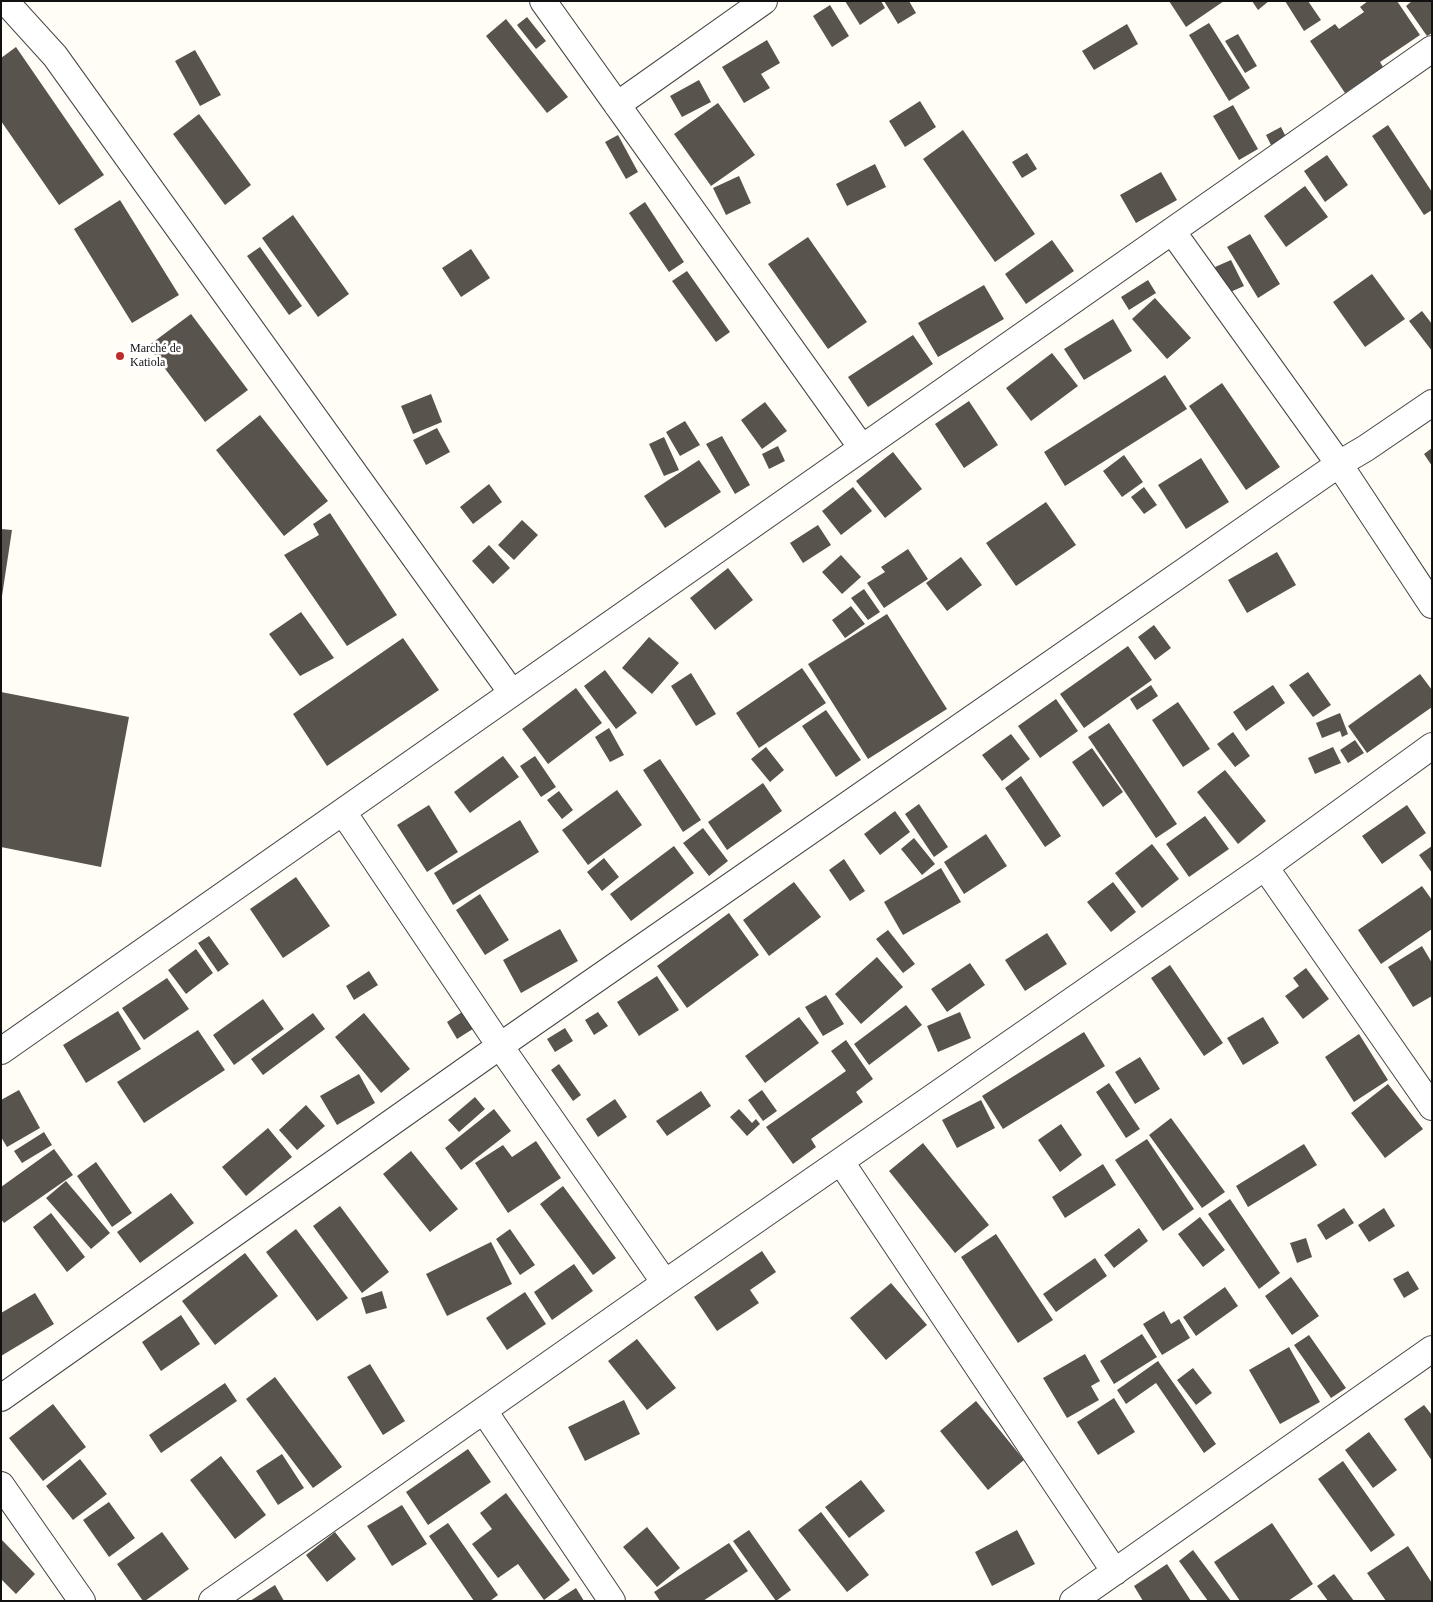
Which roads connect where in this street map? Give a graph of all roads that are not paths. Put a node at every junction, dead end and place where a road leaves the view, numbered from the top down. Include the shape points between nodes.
1 (5, 1) edge
2 (543, 1) edge
3 (764, 1) edge
4 (1432, 49) edge
5 (617, 105) junction
6 (1172, 231) junction
7 (1432, 403) edge
8 (862, 448) junction
9 (1338, 464) junction
10 (1432, 605) edge
11 (512, 693) junction
12 (1432, 746) edge
13 (343, 812) junction
14 (1265, 867) junction
15 (500, 1046) junction
16 (1, 1051) edge
17 (1432, 1106) edge
18 (841, 1162) junction
19 (665, 1283) junction
20 (1432, 1349) edge
21 (1, 1398) edge
22 (484, 1411) junction
23 (1, 1485) edge
24 (1115, 1572) junction
25 (82, 1601) edge
26 (212, 1601) edge
27 (612, 1601) edge
28 (1073, 1601) edge

1 - 11 street via 55,56
2 - 5 street
3 - 5 street
4 - 6 street
5 - 8 street
6 - 8 street
6 - 9 street
7 - 9 street
8 - 11 street
9 - 10 street
9 - 15 street
11 - 13 street
12 - 14 street
13 - 15 street
13 - 16 street
14 - 17 street
14 - 18 street
15 - 19 street
15 - 21 street
18 - 19 street
18 - 24 street
19 - 22 street
20 - 24 street
22 - 26 street
22 - 27 street
23 - 25 street
24 - 28 street

